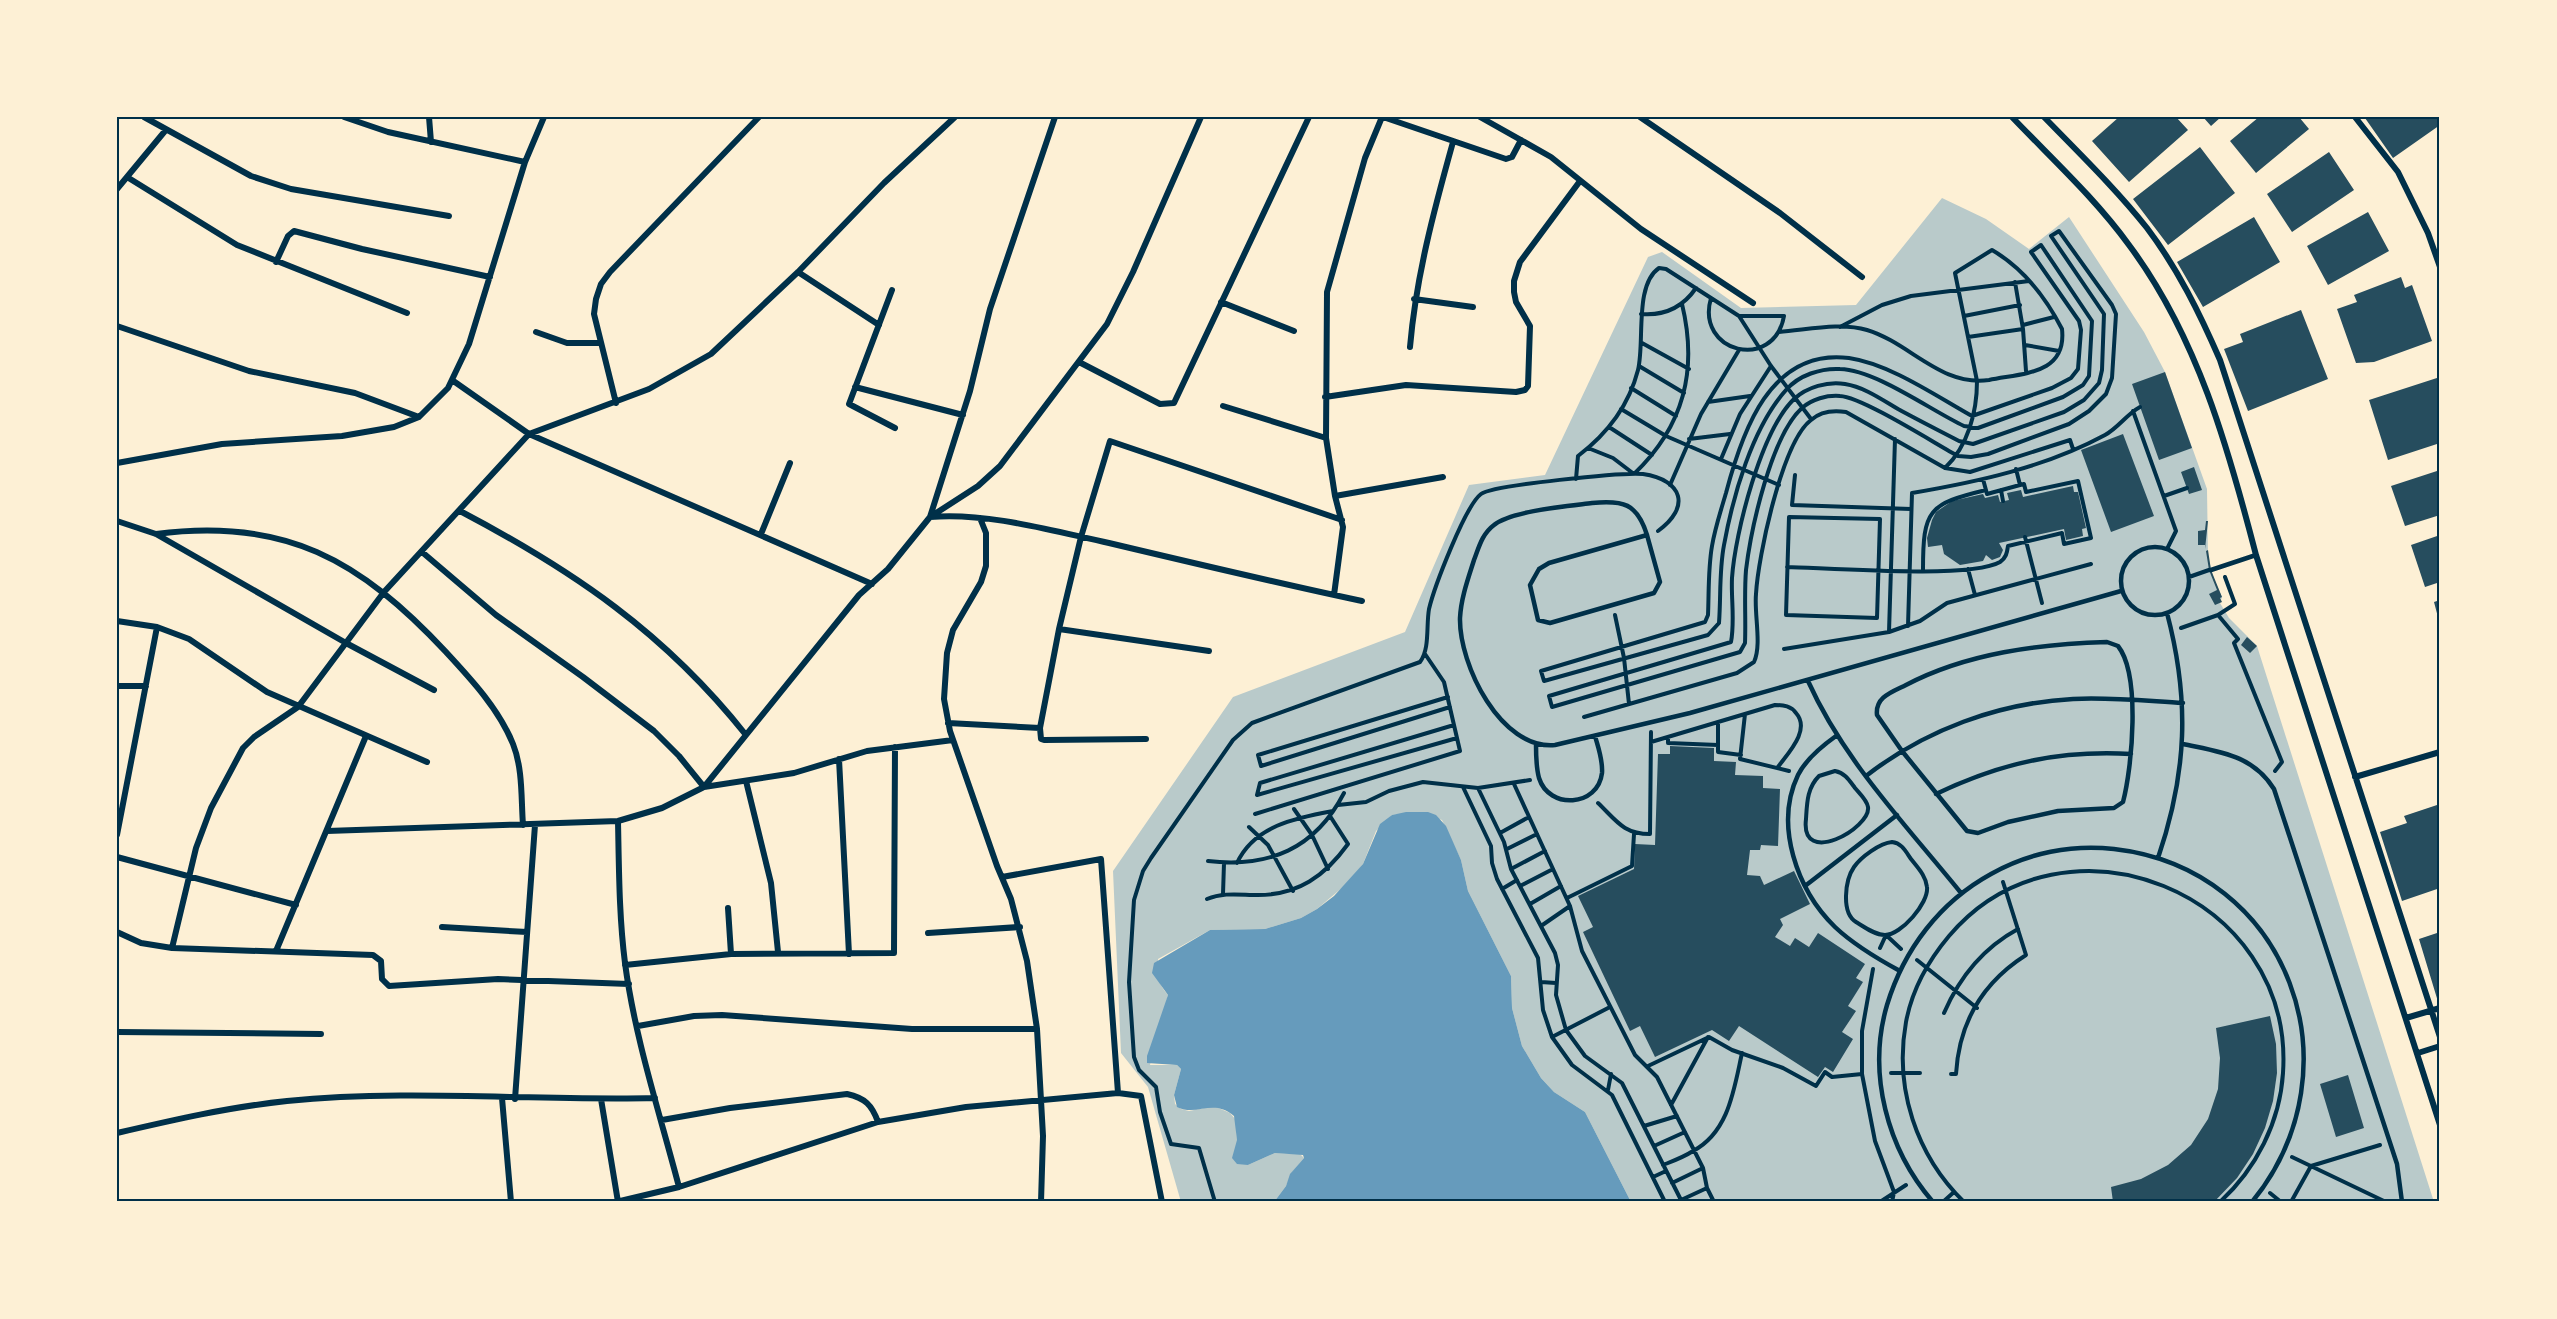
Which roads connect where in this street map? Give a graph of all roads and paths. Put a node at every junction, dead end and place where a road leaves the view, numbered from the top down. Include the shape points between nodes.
1 (144, 117) edge
2 (344, 117) edge
3 (429, 117) edge
4 (544, 117) edge
5 (955, 117) edge
6 (1055, 117) edge
7 (1201, 117) edge
8 (1309, 117) edge
9 (1383, 117) edge
10 (1480, 117) edge
11 (1641, 117) edge
12 (2012, 117) edge
13 (2044, 117) edge
14 (2355, 117) edge
15 (755, 118) edge
16 (945, 120) edge
17 (165, 130) junction
18 (1521, 140) junction
19 (431, 142) junction
20 (1453, 142) junction
21 (525, 162) junction
22 (126, 177) junction
23 (1580, 181) junction
24 (117, 189) edge
25 (449, 216) dead end
26 (276, 262) junction
27 (2440, 267) edge
28 (798, 272) junction
29 (490, 277) junction
30 (1862, 277) dead end
31 (2030, 281) junction
32 (2015, 282) junction
33 (1696, 288) junction
34 (1958, 289) junction
35 (892, 290) dead end
36 (1711, 298) junction
37 (1414, 299) junction
38 (1221, 302) junction
39 (1753, 303) dead end
40 (1683, 304) junction
41 (2020, 305) junction
42 (1473, 307) dead end
43 (407, 313) dead end
44 (1641, 314) junction
45 (1739, 316) junction
46 (1964, 316) junction
47 (2054, 317) junction
48 (879, 325) junction
49 (117, 326) edge
50 (1840, 327) junction
51 (2023, 327) junction
52 (1294, 331) dead end
53 (536, 332) dead end
54 (1779, 332) junction
55 (1968, 337) junction
56 (601, 343) junction
57 (1642, 343) junction
58 (2025, 345) junction
59 (1410, 347) dead end
60 (1759, 348) junction
61 (1739, 350) junction
62 (2059, 351) junction
63 (1079, 362) junction
64 (1639, 366) junction
65 (1771, 366) junction
66 (1689, 369) junction
67 (2026, 371) junction
68 (1780, 379) junction
69 (452, 380) junction
70 (1977, 381) junction
71 (855, 387) junction
72 (1632, 388) junction
73 (1787, 389) junction
74 (1684, 393) junction
75 (1750, 395) junction
76 (1325, 397) junction
77 (1794, 398) junction
78 (1708, 402) junction
79 (616, 403) junction
80 (1223, 406) dead end
81 (2140, 407) dead end
82 (1621, 409) junction
83 (1802, 409) junction
84 (2133, 411) junction
85 (963, 415) junction
86 (1676, 416) junction
87 (1972, 416) junction
88 (419, 417) junction
89 (1811, 420) junction
90 (1609, 427) junction
91 (1969, 427) junction
92 (895, 428) dead end
93 (529, 434) junction
94 (1730, 434) junction
95 (1666, 436) junction
96 (1326, 438) junction
97 (1689, 439) junction
98 (1895, 439) junction
99 (1964, 443) junction
100 (1687, 444) junction
101 (1588, 448) junction
102 (2073, 449) junction
103 (1652, 455) junction
104 (1958, 456) junction
105 (1721, 459) junction
106 (117, 463) edge
107 (790, 463) dead end
108 (1734, 464) junction
109 (1945, 468) junction
110 (1744, 469) junction
111 (2016, 469) junction
112 (1634, 474) junction
113 (1756, 475) junction
114 (1795, 475) dead end
115 (1443, 477) dead end
116 (1576, 479) junction
117 (1983, 479) junction
118 (1767, 480) junction
119 (1670, 485) junction
120 (1779, 485) junction
121 (2020, 485) junction
122 (2187, 488) dead end
123 (1986, 490) junction
124 (2001, 490) junction
125 (1335, 496) junction
126 (2164, 496) junction
127 (2003, 501) dead end
128 (1893, 508) junction
129 (1911, 509) junction
130 (460, 511) junction
131 (930, 517) junction
132 (980, 518) junction
133 (1342, 520) junction
134 (117, 521) edge
135 (156, 534) junction
136 (761, 534) junction
137 (1647, 535) junction
138 (1081, 537) junction
139 (2025, 539) junction
140 (2167, 549) junction
141 (422, 552) junction
142 (2256, 555) junction
143 (2091, 564) dead end
144 (1788, 567) junction
145 (2221, 567) junction
146 (1879, 569) junction
147 (1891, 569) junction
148 (1968, 569) junction
149 (1910, 570) junction
150 (1923, 570) junction
151 (2189, 577) junction
152 (2035, 578) junction
153 (872, 584) junction
154 (2121, 591) junction
155 (384, 592) junction
156 (1334, 595) junction
157 (1975, 595) junction
158 (1362, 601) dead end
159 (2044, 613) junction
160 (2167, 614) junction
161 (2218, 615) junction
162 (117, 621) edge
163 (1908, 626) junction
164 (157, 627) junction
165 (1059, 629) junction
166 (1620, 632) dead end
167 (1889, 632) junction
168 (2172, 632) junction
169 (346, 643) junction
170 (1622, 646) junction
171 (1784, 649) dead end
172 (1209, 651) dead end
173 (1425, 654) junction
174 (1624, 658) junction
175 (1626, 674) junction
176 (1808, 681) junction
177 (117, 686) edge
178 (146, 686) junction
179 (1626, 686) junction
180 (434, 690) dead end
181 (1448, 696) junction
182 (2132, 700) junction
183 (2183, 703) junction
184 (1629, 704) junction
185 (298, 707) junction
186 (1450, 707) junction
187 (1745, 714) junction
188 (1584, 717) dead end
189 (1651, 722) junction
190 (948, 723) junction
191 (1718, 723) junction
192 (1454, 725) junction
193 (1040, 728) junction
194 (746, 735) junction
195 (366, 736) junction
196 (1595, 736) junction
197 (1836, 736) junction
198 (1457, 738) junction
199 (1668, 738) junction
200 (1146, 739) dead end
201 (953, 740) junction
202 (1651, 742) junction
203 (2183, 744) junction
204 (1536, 745) junction
205 (1718, 745) junction
206 (895, 747) junction
207 (1902, 751) junction
208 (2440, 752) edge
209 (2131, 754) junction
210 (1741, 755) junction
211 (839, 759) junction
212 (426, 762) dead end
213 (1778, 767) junction
214 (1798, 774) junction
215 (1866, 776) junction
216 (2355, 777) junction
217 (1539, 779) junction
218 (2268, 780) junction
219 (746, 781) junction
220 (1814, 781) junction
221 (1514, 784) junction
222 (704, 787) junction
223 (1463, 787) junction
224 (1478, 788) junction
225 (1344, 793) dead end
226 (1936, 794) junction
227 (1589, 795) junction
228 (1338, 805) junction
229 (1294, 809) dead end
230 (1334, 811) junction
231 (1255, 814) dead end
232 (1897, 815) junction
233 (1330, 816) junction
234 (1529, 817) junction
235 (1300, 818) junction
236 (618, 821) junction
237 (523, 825) junction
238 (536, 825) junction
239 (1250, 827) dead end
240 (327, 831) junction
241 (1500, 832) junction
242 (1537, 834) junction
243 (1634, 834) junction
244 (117, 835) edge
245 (1258, 835) junction
246 (1312, 835) junction
247 (1507, 849) junction
248 (1545, 851) junction
249 (1275, 856) junction
250 (117, 857) edge
251 (2158, 858) junction
252 (1208, 861) dead end
253 (1224, 863) junction
254 (1237, 863) junction
255 (1511, 868) junction
256 (1328, 869) junction
257 (1553, 869) junction
258 (1999, 870) junction
259 (188, 876) junction
260 (1002, 877) junction
261 (1517, 880) junction
262 (1561, 885) junction
263 (1520, 886) junction
264 (1805, 886) junction
265 (1502, 889) junction
266 (2005, 890) junction
267 (1293, 891) junction
268 (1961, 893) junction
269 (1223, 894) junction
270 (1567, 898) junction
271 (1207, 899) dead end
272 (1530, 904) junction
273 (296, 905) junction
274 (1570, 906) junction
275 (728, 908) dead end
276 (1541, 926) junction
277 (442, 927) dead end
278 (1020, 927) junction
279 (2018, 929) junction
280 (117, 932) edge
281 (527, 932) junction
282 (928, 933) dead end
283 (1886, 935) junction
284 (172, 948) junction
285 (276, 951) junction
286 (778, 952) junction
287 (732, 954) junction
288 (849, 954) junction
289 (1908, 954) junction
290 (625, 965) junction
291 (1926, 968) junction
292 (1900, 971) junction
293 (524, 979) junction
294 (1541, 982) junction
295 (1556, 983) junction
296 (629, 984) junction
297 (1954, 990) junction
298 (1610, 1007) junction
299 (1976, 1007) junction
300 (2440, 1008) edge
301 (2431, 1010) junction
302 (1944, 1013) dead end
303 (2406, 1018) junction
304 (638, 1026) junction
305 (1037, 1029) junction
306 (1566, 1030) junction
307 (117, 1032) edge
308 (321, 1034) dead end
309 (1709, 1036) junction
310 (1552, 1037) junction
311 (2440, 1037) edge
312 (2440, 1046) edge
313 (1742, 1053) junction
314 (2418, 1053) junction
315 (1648, 1066) junction
316 (1880, 1073) junction
317 (1903, 1073) junction
318 (1920, 1073) dead end
319 (1611, 1074) junction
320 (1951, 1074) dead end
321 (1608, 1091) junction
322 (1118, 1093) junction
323 (502, 1098) junction
324 (655, 1098) junction
325 (514, 1099) junction
326 (601, 1099) junction
327 (1041, 1100) junction
328 (1671, 1105) junction
329 (1677, 1116) junction
330 (662, 1120) junction
331 (878, 1122) junction
332 (2440, 1125) edge
333 (1644, 1126) junction
334 (1685, 1132) junction
335 (117, 1133) edge
336 (2264, 1142) junction
337 (2390, 1142) junction
338 (1654, 1146) junction
339 (1695, 1151) junction
340 (2284, 1153) junction
341 (1663, 1165) junction
342 (2311, 1166) junction
343 (1703, 1168) junction
344 (1666, 1171) junction
345 (1653, 1177) junction
346 (1672, 1183) junction
347 (679, 1187) junction
348 (1707, 1188) junction
349 (1954, 1192) junction
350 (1681, 1201) edge
351 (511, 1202) edge
352 (617, 1202) edge
353 (1041, 1202) edge
354 (1162, 1202) edge
355 (1215, 1202) edge
356 (1665, 1202) edge
357 (1714, 1202) edge
358 (1933, 1202) edge
359 (1944, 1202) edge
360 (1964, 1202) edge
361 (2220, 1202) edge
362 (2252, 1202) edge
363 (2290, 1202) edge
364 (2386, 1202) edge
365 (2402, 1202) edge

1 - 17 street
2 - 19 street
3 - 19 street
4 - 21 street
5 - 16 street
6 - 85 street via 990,309
7 - 63 street via 1113,314
8 - 38 street
9 - 20 street
9 - 76 street via 1365,158 1327,291
10 - 18 street
11 - 30 street via 1780,213
12 - 142 street via 2105,214 2130,245 2172,312 2204,383
13 - 216 street via 2147,229 2205,326 2220,360
14 - 27 street via 2398,172
15 - 56 street via 601,284 594,314
16 - 28 street
17 - 22 street
17 - 25 street via 251,176 291,189
18 - 20 street via 1509,159
18 - 23 street via 1551,157
19 - 21 street
20 - 37 street
21 - 29 street
22 - 24 street
22 - 26 street via 237,245
23 - 39 street via 1641,229
23 - 76 street via 1516,272 1516,302 1530,326 1525,390 1406,385
26 - 29 street via 294,231
26 - 43 street
28 - 48 street
28 - 79 street via 711,354
29 - 69 street via 469,344
31 - 32 path
31 - 34 path via 1992,250 1955,273
31 - 47 path
32 - 34 path
32 - 41 path
33 - 36 path
33 - 40 path
33 - 44 path via 1666,269 1656,269 1644,294
34 - 46 path
34 - 50 path via 1894,300
35 - 48 street
36 - 45 path
36 - 61 path via 1708,316 1715,334
37 - 42 street
37 - 59 street
38 - 52 street
38 - 63 street via 1178,398 1169,405
40 - 44 path via 1667,312
40 - 66 path
41 - 46 path
41 - 51 path
44 - 57 path
45 - 54 path via 1785,316
45 - 60 path
46 - 55 path
47 - 51 path
47 - 62 path via 2063,333
48 - 71 street
49 - 88 street via 249,370 355,393
50 - 54 path
50 - 70 path via 1870,331 1951,376
51 - 55 path
51 - 58 path
53 - 56 street via 567,343
54 - 60 path
55 - 70 path
56 - 79 street
57 - 64 path
57 - 66 path
58 - 62 path
58 - 67 path
60 - 61 path
60 - 65 path
61 - 78 path
62 - 67 path via 2048,367
63 - 131 street via 1000,466 978,486
64 - 72 path
64 - 74 path
65 - 68 path
65 - 75 path
66 - 74 path
67 - 70 path
68 - 73 path
68 - 87 path via 1817,360 1861,360
68 - 108 path via 1757,410
69 - 88 street
69 - 93 street
70 - 87 path
71 - 85 street
71 - 92 street via 851,406
72 - 82 path
72 - 86 path
73 - 77 path
73 - 91 path via 1826,369 1850,370
73 - 110 path via 1762,428
74 - 86 path
75 - 78 path
75 - 94 path
76 - 96 street
77 - 83 path
77 - 99 path via 1830,383 1855,386
77 - 113 path via 1776,426
78 - 97 path
79 - 93 street
80 - 96 street
81 - 84 path
82 - 90 path
82 - 95 path
83 - 89 path
83 - 104 path via 1821,398 1852,398
83 - 118 path via 1781,442
84 - 102 path via 2112,431
84 - 126 path
85 - 131 street
86 - 95 path
87 - 91 path
87 - 91 path via 2034,397 2072,378 2076,372 2080,324 2031,252 2041,245 2092,321 2089,376 2083,385 2063,397 1986,427
88 - 106 street via 394,427 342,436 222,444
89 - 98 path via 1828,412 1846,412
89 - 120 path via 1796,441
90 - 101 path
90 - 103 path
91 - 99 path
93 - 130 street
93 - 136 street
94 - 97 path
94 - 105 path
95 - 100 path
95 - 103 path
96 - 125 street
97 - 100 path
98 - 109 path
98 - 128 path
99 - 104 path
99 - 104 path via 1985,441 2064,412 2084,400 2099,383 2104,314 2050,236 2059,231 2114,309 2115,350 2110,387 2090,411 2069,424 1988,454
100 - 105 path
100 - 119 path
101 - 112 path via 1613,458
101 - 116 path via 1578,456
102 - 109 path via 2070,440 1970,472
102 - 111 path
103 - 112 path
104 - 109 path
105 - 108 path
107 - 136 street
108 - 110 path
108 - 170 path via 1712,544 1705,622
110 - 113 path
110 - 174 path via 1723,546 1716,629 1707,635
111 - 117 path
111 - 121 path
112 - 116 path
112 - 119 path
113 - 118 path
113 - 175 path via 1735,550 1731,642
114 - 128 path via 1792,505
115 - 125 street
116 - 173 path via 1491,488 1473,501 1434,590
117 - 123 path
117 - 129 path via 1912,493
118 - 120 path
118 - 179 path via 1750,542 1743,648 1736,654
119 - 137 path via 1678,493 1680,504 1666,525
120 - 184 path via 1758,568 1758,649 1754,663 1737,673
121 - 124 path
121 - 139 path via 2024,484 2026,492 2078,481 2091,538 2064,543 2062,533
122 - 126 path
123 - 124 path via 1987,494
123 - 150 path via 1951,499 1932,512 1923,537
124 - 127 path
125 - 133 street
126 - 140 path via 2176,531
128 - 129 path
128 - 147 path
129 - 149 path
130 - 141 street
130 - 194 street via 555,564 617,608 683,664
131 - 132 street
131 - 153 street
132 - 138 street
132 - 190 street via 986,533 987,566 953,630 947,653 944,699
133 - 138 street via 1110,441
133 - 156 street
134 - 135 street
135 - 155 street via 225,529 282,539 326,555
135 - 169 street
136 - 153 street
137 - 137 lane via 1660,582 1654,593 1550,623 1538,620 1530,585 1539,569
137 - 204 lane via 1639,516 1626,504 1617,502 1506,518 1493,525 1482,539 1462,603 1464,651 1492,708 1517,735
138 - 156 street
138 - 165 street
139 - 148 path via 2008,546 1998,563
139 - 152 path
140 - 151 lane via 2182,560
140 - 154 lane via 2148,547 2131,555 2121,572
141 - 155 street
141 - 222 street via 496,615 654,731
142 - 145 lane
142 - 303 street
143 - 152 path
144 - 146 path
144 - 146 path via 1786,615 1877,618
144 - 146 path via 1789,517 1880,519
145 - 151 lane
145 - 161 path via 2235,604
146 - 147 path
147 - 149 path
147 - 167 path
148 - 150 path
148 - 157 path
149 - 150 path
149 - 163 path
151 - 160 lane via 2187,595
152 - 157 path
152 - 159 path
153 - 194 street
154 - 159 lane
154 - 160 lane via 2139,612
155 - 169 street
155 - 237 street via 465,673 506,728 518,764
156 - 158 street
157 - 163 path via 1943,604
159 - 176 lane
160 - 168 lane
161 - 168 path
161 - 218 path via 2238,639 2234,643 2282,762
162 - 164 street
163 - 167 path
164 - 178 street
164 - 185 street via 204,647 267,692
165 - 172 street
165 - 193 street
166 - 170 path
167 - 171 path
168 - 183 lane
169 - 180 street
169 - 185 street
170 - 174 path
170 - 174 path via 1541,670 1544,681
173 - 181 path via 1444,682
173 - 355 path via 1416,665 1244,729 1140,878 1132,914 1129,982 1134,1057 1139,1070 1156,1087 1171,1144 1199,1148
174 - 175 path
175 - 179 path
175 - 179 path via 1549,696 1551,707
176 - 189 lane
176 - 197 lane
177 - 178 street
178 - 244 street
179 - 184 path
181 - 186 path
181 - 186 path via 1258,755 1261,766
182 - 183 lane
182 - 207 lane via 2072,699 2013,707 1955,725
182 - 207 lane via 2124,656 2113,643 2047,646 1990,656 1916,680 1878,702 1877,715
182 - 209 lane
183 - 203 lane
184 - 188 path
185 - 195 street
185 - 259 street via 243,748 211,808
186 - 192 path
187 - 191 path
187 - 210 path
187 - 213 path via 1783,705 1799,717 1801,731
189 - 196 lane
189 - 202 path
190 - 193 street
190 - 201 street
191 - 199 path
191 - 205 path
192 - 198 path
192 - 198 path via 1260,783 1257,795
193 - 200 street via 1044,740
194 - 222 street
195 - 212 street
195 - 240 street
196 - 204 lane
196 - 227 lane via 1602,772
197 - 214 lane
197 - 215 lane
198 - 231 path via 1460,751
199 - 202 path
199 - 205 path via 1668,743
201 - 206 street
201 - 260 street
202 - 243 path via 1650,834
203 - 218 lane via 2242,758
203 - 251 lane via 2175,802
204 - 217 lane
205 - 210 path via 1718,752
206 - 211 street
206 - 288 street via 894,953
207 - 215 lane
207 - 226 lane
208 - 216 street
209 - 226 lane via 2074,753 2019,762
209 - 226 lane via 2122,802 2114,808 2058,811 1972,832 1963,828
210 - 213 path via 1740,759
211 - 219 street via 794,773
211 - 288 street
213 - 214 path
214 - 220 path
214 - 264 lane via 1787,827
215 - 232 lane
216 - 301 street
217 - 221 path
217 - 227 lane via 1560,800 1580,800
218 - 337 lane via 2278,799
219 - 222 street
219 - 286 street via 768,872
220 - 220 path via 1829,771 1840,772 1868,804 1864,821 1826,844 1814,841 1806,830 1809,793
221 - 224 path
221 - 234 path
222 - 236 street via 662,808
223 - 224 path
223 - 228 path via 1423,782 1366,802
223 - 265 path via 1488,838
224 - 241 path
225 - 228 path
227 - 243 path
228 - 230 path
229 - 235 path
230 - 233 path
230 - 235 path
232 - 264 lane
232 - 268 lane
233 - 246 path
233 - 256 path via 1348,844
234 - 241 path
234 - 242 path
235 - 245 path
235 - 246 path
236 - 238 street
236 - 290 street
237 - 238 street
237 - 240 street
238 - 281 street
239 - 245 path
240 - 273 street
241 - 247 path
242 - 247 path
242 - 248 path
243 - 270 path via 1632,866
245 - 249 path
245 - 254 path
246 - 249 path
246 - 256 path
247 - 255 path
248 - 255 path
248 - 257 path
249 - 254 path
249 - 267 path
250 - 259 street
251 - 258 lane via 2083,848 2040,854
251 - 340 lane via 2200,877 2237,905 2267,940 2289,979 2301,1022 2305,1067 2299,1111
252 - 253 path
253 - 254 path
253 - 269 path
255 - 261 path
256 - 267 path
257 - 262 path
257 - 263 path
258 - 266 path
258 - 268 lane
259 - 273 street
259 - 284 street
260 - 278 street
260 - 322 street via 1101,859
261 - 263 path
261 - 265 path
262 - 270 path
262 - 272 path
263 - 272 path
264 - 292 lane via 1834,926
265 - 294 path via 1538,958
266 - 279 path
266 - 291 path via 1971,913
266 - 336 path via 2064,874 2138,878 2181,893 2236,934 2259,968 2279,1014 2282,1080 2276,1112
267 - 269 path
268 - 289 lane via 1932,921
269 - 271 path
270 - 274 path
272 - 276 path
273 - 285 street
274 - 276 path
274 - 298 path via 1582,951
275 - 287 street
276 - 295 path via 1557,959
277 - 281 street
278 - 282 street
278 - 305 street
279 - 297 path via 1976,960
279 - 299 path via 2026,955 1996,977
280 - 284 street via 141,943
281 - 293 street
283 - 283 path via 1853,921 1847,903 1853,868 1882,845 1892,842 1901,846 1925,878 1928,891 1924,903 1900,931
283 - 289 path
284 - 285 street
285 - 293 street via 373,955 381,961 382,979 389,986
286 - 287 street
286 - 288 street
287 - 290 street
289 - 291 path
289 - 292 lane
290 - 296 street
291 - 297 path
291 - 317 path via 1908,1015
292 - 316 lane via 1886,1011
293 - 296 street
293 - 325 street
294 - 295 path
294 - 310 path via 1543,1010
295 - 306 path via 1558,1007
296 - 304 street
297 - 299 path
297 - 302 path
298 - 306 path
298 - 315 path via 1635,1055
299 - 320 path via 1960,1039 1956,1074
300 - 301 street
301 - 303 street
301 - 311 street
303 - 314 street
304 - 305 street via 722,1015 912,1029
304 - 324 street
305 - 327 street
306 - 310 path
306 - 319 path via 1585,1056
307 - 308 street
309 - 313 path
309 - 315 path
309 - 328 path
310 - 321 path via 1572,1065
312 - 314 street
313 - 316 path via 1773,1063 1816,1086 1825,1072 1833,1077
313 - 339 path via 1724,1118 1711,1138
314 - 332 street
315 - 328 path
316 - 317 path
316 - 358 lane via 1894,1139 1915,1179
317 - 318 path
317 - 349 path via 1908,1107 1922,1146
319 - 321 path
319 - 333 path via 1622,1083
321 - 345 path
322 - 327 street
322 - 354 street via 1141,1096
323 - 325 street
323 - 335 street via 384,1096 288,1101 232,1108
323 - 351 street
324 - 326 street
324 - 330 street
325 - 326 street
326 - 352 street
327 - 331 street via 927,1112
327 - 353 street
328 - 329 path
329 - 333 path
329 - 334 path
330 - 331 street via 847,1094 868,1102
330 - 347 street
331 - 347 street
333 - 338 path
334 - 338 path
334 - 339 path
336 - 340 path
336 - 361 path via 2241,1179
337 - 342 path
337 - 365 lane
338 - 341 path
339 - 341 path
339 - 343 path
340 - 342 path
340 - 362 lane
341 - 344 path
342 - 363 path
342 - 364 path
343 - 346 path
343 - 348 path
344 - 345 path
344 - 346 path
345 - 356 path
346 - 350 path
347 - 352 street
348 - 350 path
348 - 357 path
349 - 359 path
349 - 360 path

